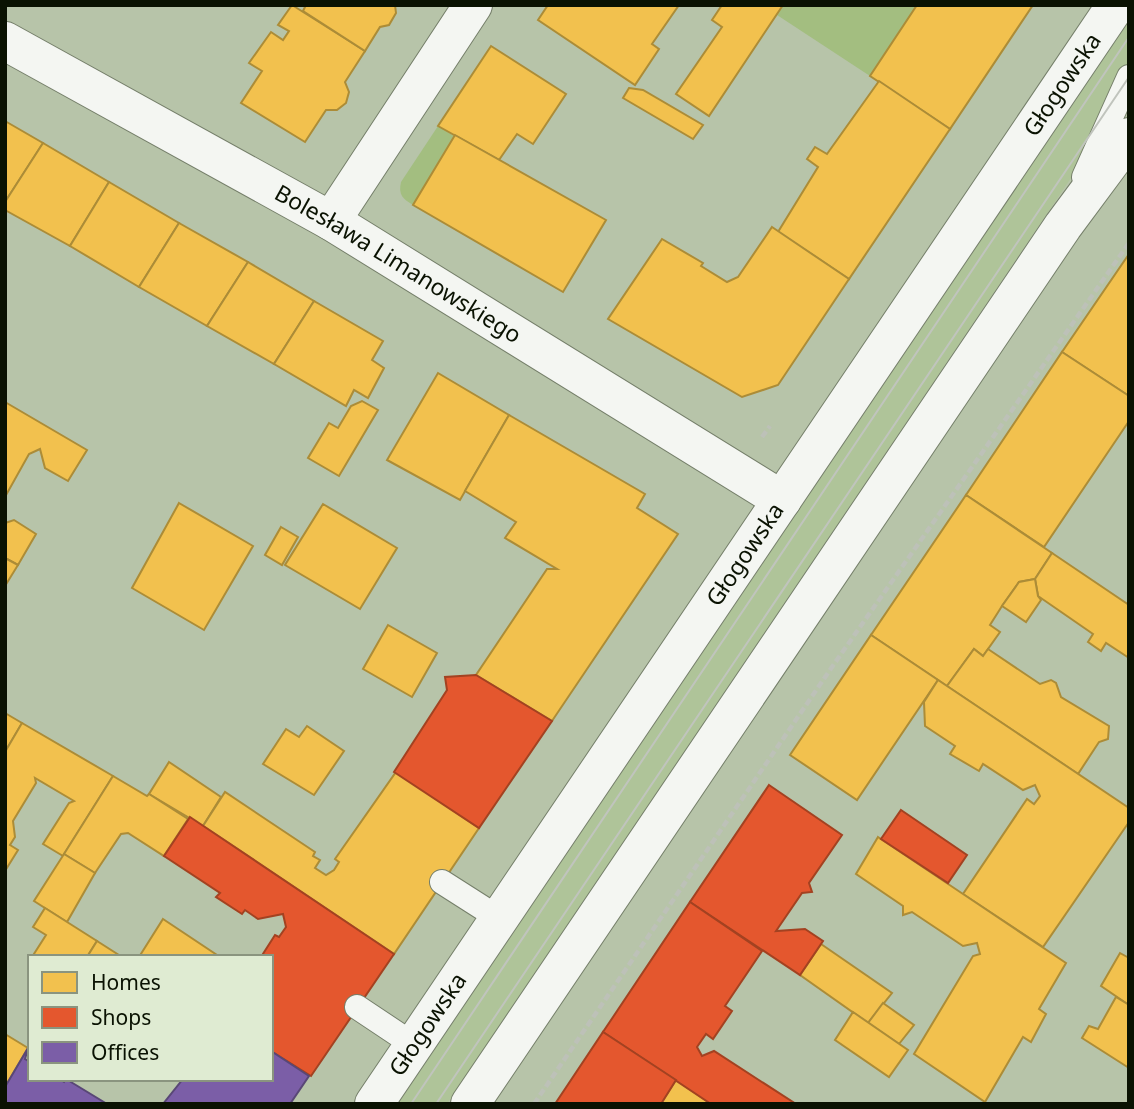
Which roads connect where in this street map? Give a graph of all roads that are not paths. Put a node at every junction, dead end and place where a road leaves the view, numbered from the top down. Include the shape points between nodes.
1 (473, 5) edge
2 (1116, 5) edge
3 (5, 41) edge
4 (1129, 77) edge
5 (1129, 137) edge
6 (331, 221) junction
7 (1063, 226) junction
8 (782, 500) junction
9 (442, 883) dead end
10 (500, 919) junction
11 (357, 1007) dead end
12 (414, 1045) junction
13 (374, 1104) edge
14 (470, 1104) edge

1 - 6 street
2 - 8 street, Głogowska
3 - 6 street, Bolesława Limanowskiego
4 - 7 lane
5 - 7 street
6 - 8 street, Bolesława Limanowskiego
7 - 14 street
8 - 10 street, Głogowska
9 - 10 lane
10 - 12 street, Głogowska
11 - 12 lane
12 - 13 street, Głogowska

